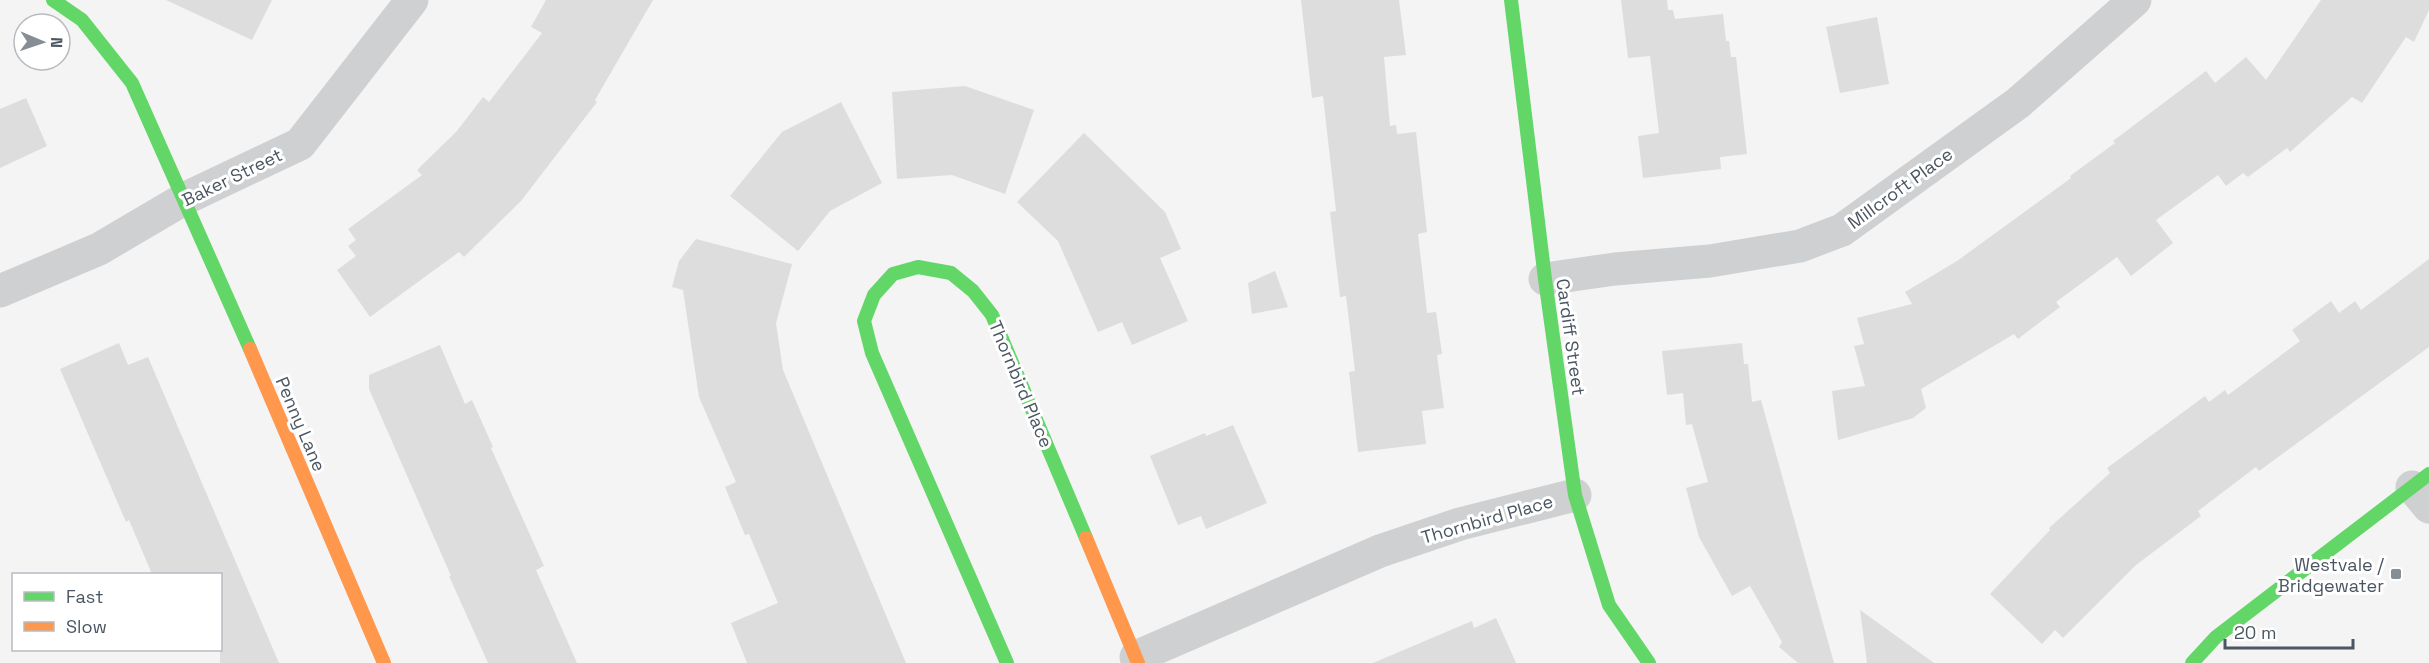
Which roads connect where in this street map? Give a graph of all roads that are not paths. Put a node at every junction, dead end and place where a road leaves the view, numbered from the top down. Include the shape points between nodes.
1 (53, 0) edge
2 (412, 0) edge
3 (1511, 0) edge
4 (2135, 0) edge
5 (184, 199) junction
6 (1545, 279) junction
7 (0, 291) edge
8 (2423, 489) edge
9 (1575, 495) junction
10 (1137, 660) edge
11 (384, 663) edge
12 (1007, 663) edge
13 (1649, 663) edge
14 (2192, 663) edge

1 - 5 street, Penny Lane via 82,20 132,83
2 - 5 street, Baker Street via 300,144
3 - 6 street, Cardiff Street
4 - 6 street, Millcroft Place via 2018,103 1842,230 1800,246 1722,259
5 - 7 street, Baker Street via 99,249
5 - 11 street, Penny Lane
6 - 9 street, Cardiff Street
8 - 14 street via 2216,637
9 - 10 street, Thornbird Place via 1460,524 1380,551
9 - 13 street, Cardiff Street via 1609,605
10 - 12 street, Thornbird Place via 992,315 973,291 951,273 918,267 893,274 874,295 864,321 872,353

